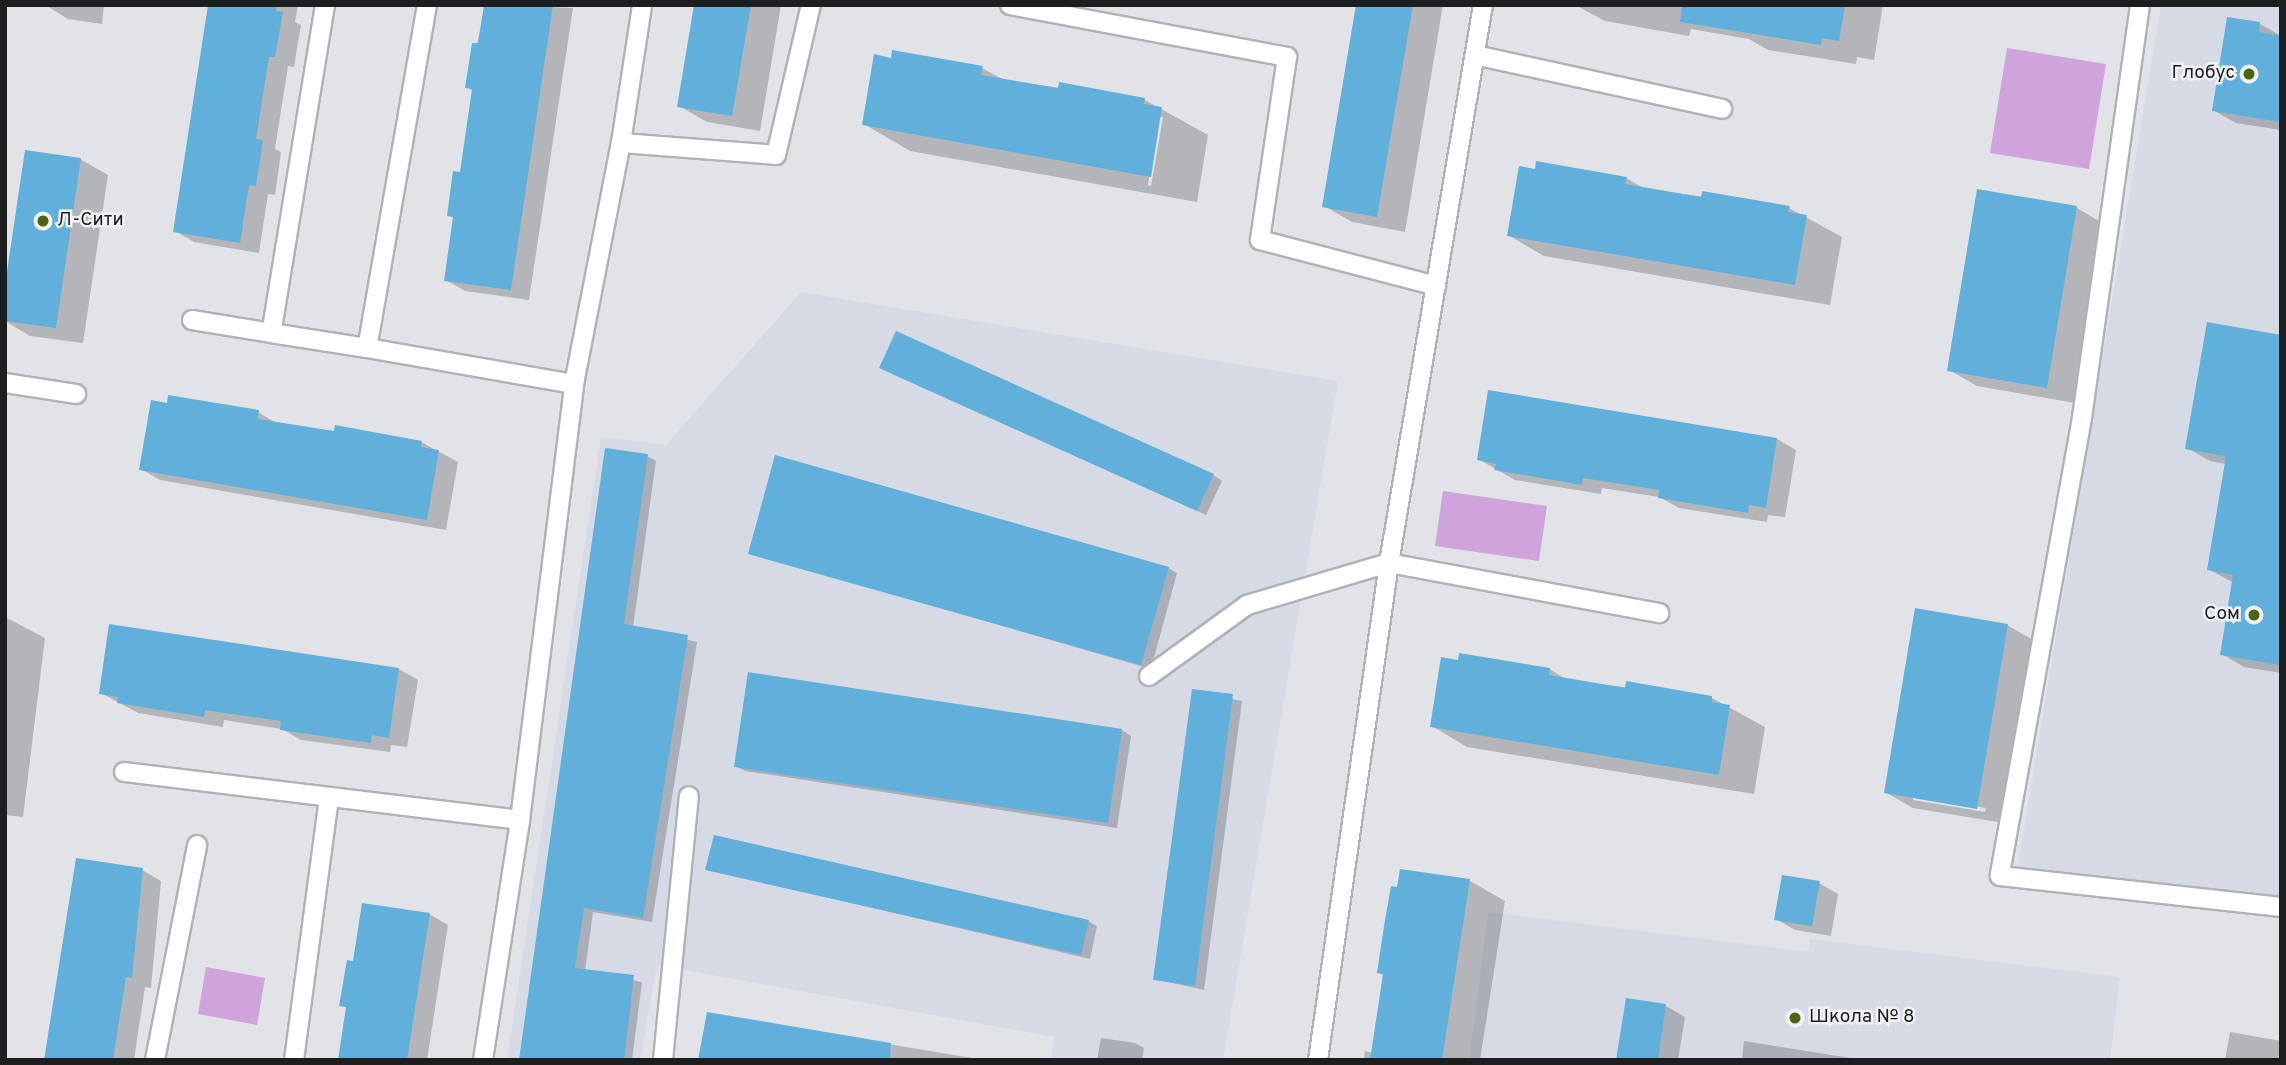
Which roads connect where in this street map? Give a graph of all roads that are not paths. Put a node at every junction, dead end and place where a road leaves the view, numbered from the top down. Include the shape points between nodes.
1 (325, 5) edge
2 (428, 5) edge
3 (642, 5) edge
4 (811, 5) edge
5 (1010, 5) edge
6 (1483, 5) edge
7 (2140, 5) edge
8 (1475, 55) junction
9 (1722, 110) dead end
10 (621, 143) junction
11 (1436, 286) junction
12 (192, 320) dead end
13 (271, 333) junction
14 (367, 348) junction
15 (5, 383) edge
16 (574, 384) junction
17 (76, 394) dead end
18 (1389, 563) junction
19 (1659, 613) dead end
20 (1149, 676) dead end
21 (124, 772) dead end
22 (689, 796) dead end
23 (329, 797) junction
24 (520, 820) junction
25 (197, 845) dead end
26 (2281, 907) edge
27 (155, 1060) edge
28 (294, 1060) edge
29 (483, 1060) edge
30 (663, 1060) edge
31 (1318, 1060) edge

1 - 13 lane
2 - 14 lane
3 - 10 lane
4 - 10 lane via 776,155
5 - 11 lane via 1287,57 1260,240
6 - 8 lane
7 - 26 lane via 2082,418 2000,876
8 - 9 lane
8 - 11 lane
10 - 16 lane
11 - 18 lane
12 - 13 lane
13 - 14 lane
14 - 16 lane
15 - 17 lane
16 - 24 lane
18 - 19 lane
18 - 20 lane via 1247,605
18 - 31 lane
21 - 23 lane
22 - 30 lane
23 - 24 lane
23 - 28 lane
24 - 29 lane
25 - 27 lane

